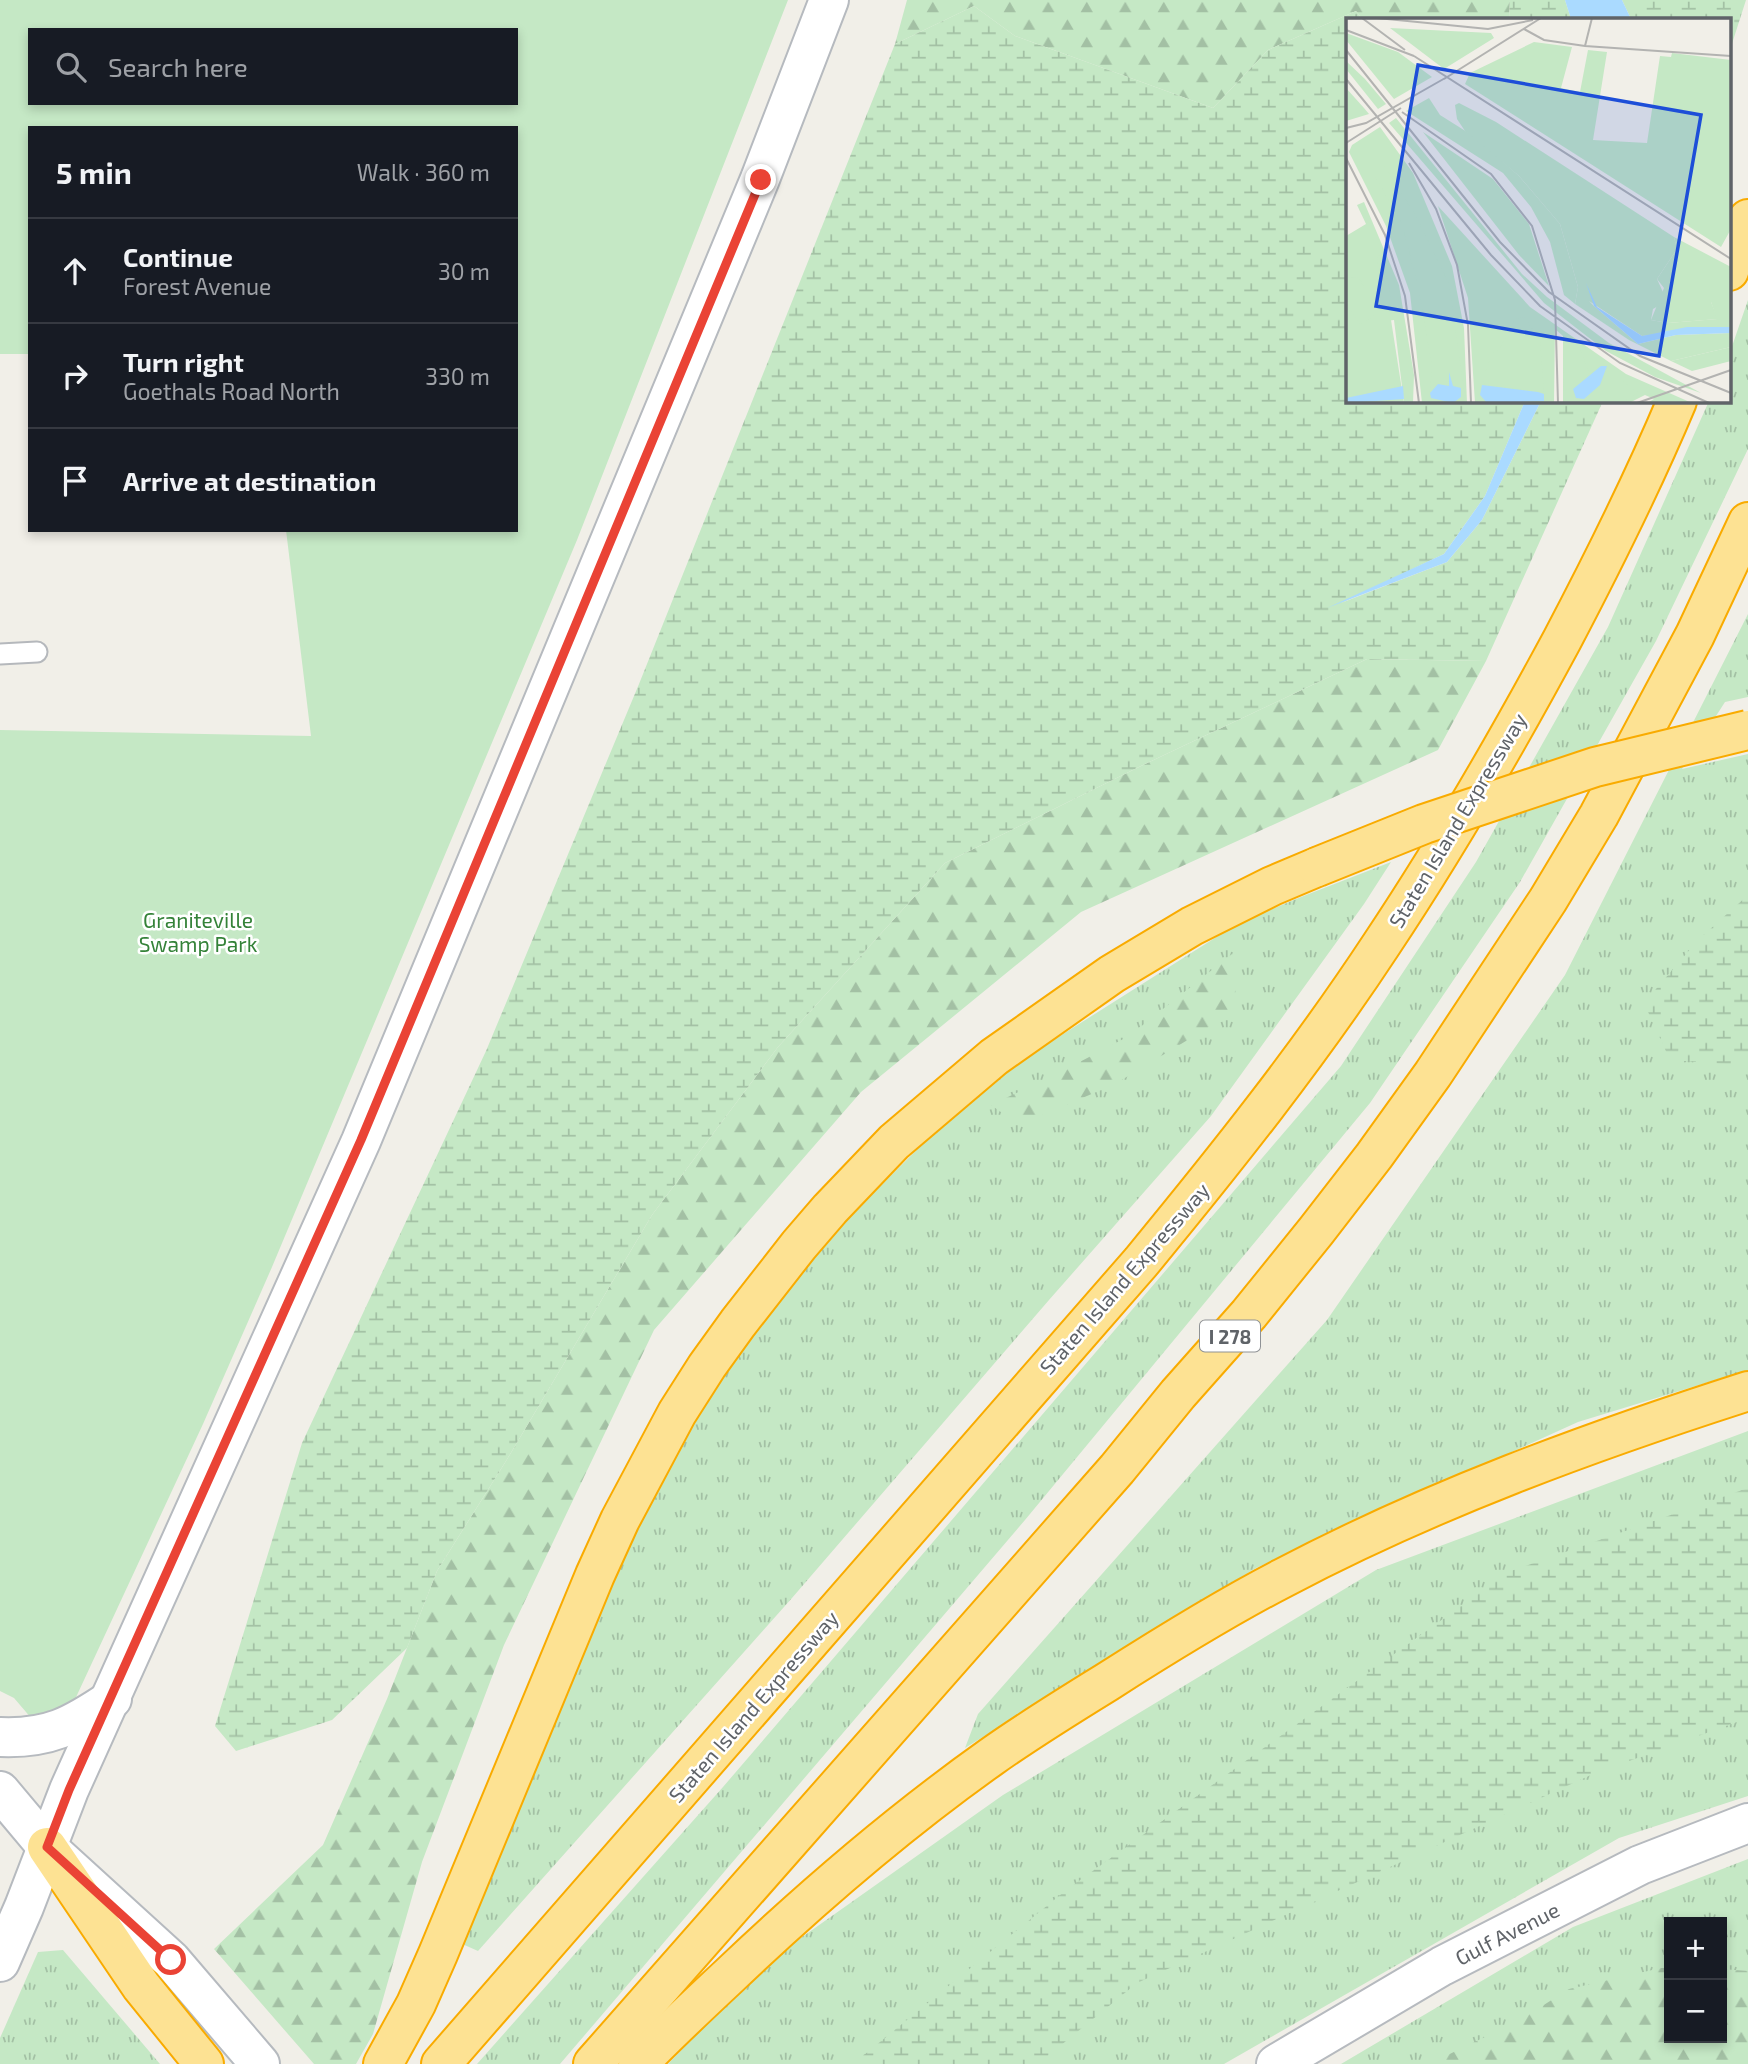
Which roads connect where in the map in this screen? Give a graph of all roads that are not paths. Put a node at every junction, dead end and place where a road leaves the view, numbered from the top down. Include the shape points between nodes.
1 (829, 0) edge
2 (1748, 219) edge
3 (1730, 268) edge
4 (1677, 402) edge
5 (1748, 523) edge
6 (37, 652) dead end
7 (0, 654) edge
8 (1748, 730) edge
9 (1748, 1391) edge
10 (111, 1699) junction
11 (0, 1737) edge
12 (0, 1791) edge
13 (1748, 1824) edge
14 (47, 1847) junction
15 (0, 1962) edge
16 (386, 2059) edge
17 (204, 2064) edge
18 (260, 2064) edge
19 (441, 2064) edge
20 (593, 2064) edge
21 (638, 2064) edge
22 (1276, 2064) edge

1 - 10 main road via 761,180 366,1128
2 - 3 highway
4 - 19 highway, Staten Island Expressway via 1586,595 1493,765 1380,948 1302,1056 1141,1262
5 - 20 highway, I 278 via 1600,815 1433,1074 1374,1156 1249,1314 1117,1469
6 - 7 lane
8 - 16 highway, bridge via 1595,767 1424,824 1242,901 1112,974 994,1057 894,1142 769,1282 677,1413 595,1575 439,1954
9 - 21 highway via 1602,1441 1425,1511 1284,1577 1169,1642 1049,1717 890,1834 784,1925
10 - 11 main road via 53,1732
10 - 14 main road
12 - 14 main road
13 - 22 main road, Gulf Avenue via 1640,1866 1441,1966
14 - 15 main road
14 - 17 highway via 141,1986
14 - 18 main road via 171,1960

